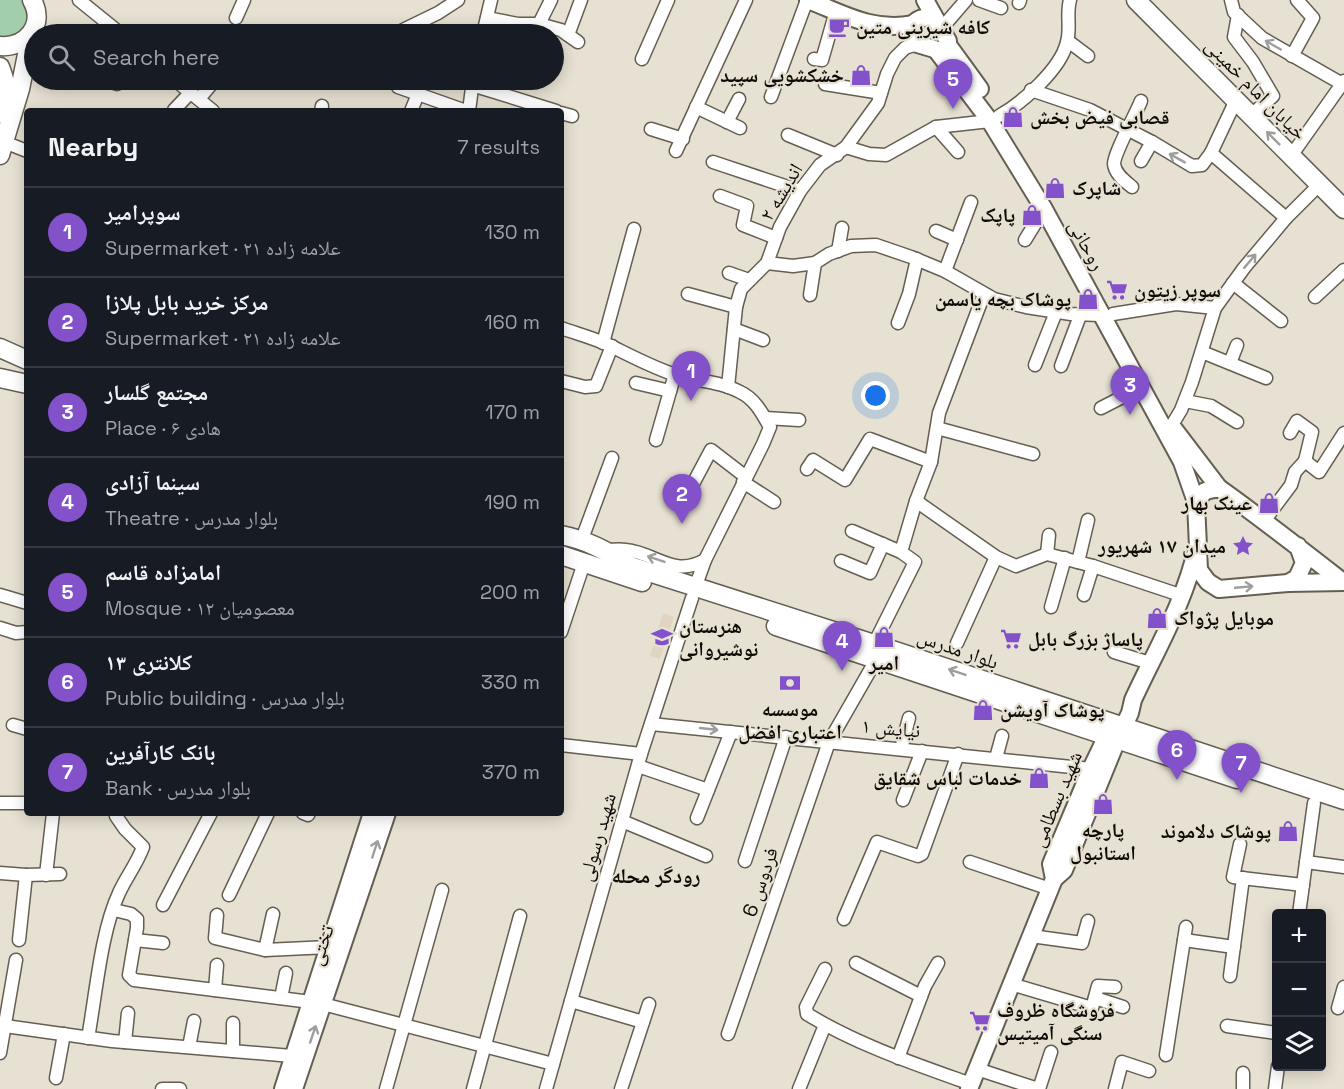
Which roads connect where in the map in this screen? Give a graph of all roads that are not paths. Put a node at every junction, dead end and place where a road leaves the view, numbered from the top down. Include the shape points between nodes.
1 (79, 0) edge
2 (243, 0) edge
3 (491, 0) edge
4 (552, 0) edge
5 (581, 0) edge
6 (668, 0) edge
7 (746, 0) edge
8 (808, 0) edge
9 (915, 0) edge
10 (925, 0) edge
11 (966, 0) edge
12 (979, 0) edge
13 (1070, 0) edge
14 (1136, 0) edge
15 (1231, 0) edge
16 (1297, 0) edge
17 (453, 1) edge
18 (36, 3) edge
19 (1001, 8) dead end
20 (836, 11) junction
21 (1238, 15) junction
22 (236, 18) dead end
23 (487, 18) junction
24 (914, 22) junction
25 (36, 24) edge
26 (109, 24) edge
27 (416, 24) edge
28 (486, 24) edge
29 (518, 24) edge
30 (539, 24) edge
31 (938, 24) junction
32 (874, 26) junction
33 (564, 32) edge
34 (24, 40) edge
35 (1068, 41) junction
36 (916, 43) junction
37 (0, 46) edge
38 (942, 48) junction
39 (1088, 56) dead end
40 (1292, 56) junction
41 (642, 58) dead end
42 (814, 59) dead end
43 (0, 67) edge
44 (24, 72) edge
45 (825, 84) dead end
46 (1343, 84) edge
47 (188, 90) edge
48 (202, 90) edge
49 (407, 90) edge
50 (471, 90) edge
51 (496, 90) edge
52 (1031, 90) junction
53 (881, 93) junction
54 (418, 94) junction
55 (195, 96) junction
56 (771, 97) dead end
57 (739, 99) dead end
58 (1236, 100) junction
59 (1141, 101) dead end
60 (443, 107) edge
61 (696, 107) junction
62 (177, 108) edge
63 (209, 108) edge
64 (412, 108) edge
65 (468, 108) edge
66 (547, 108) edge
67 (1251, 115) junction
68 (994, 118) junction
69 (728, 122) junction
70 (936, 127) junction
71 (740, 128) dead end
72 (651, 129) dead end
73 (1129, 130) junction
74 (788, 135) dead end
75 (683, 139) junction
76 (1, 142) edge
77 (1152, 142) junction
78 (24, 150) edge
79 (676, 151) dead end
80 (842, 151) junction
81 (958, 152) dead end
82 (1211, 153) junction
83 (1291, 156) junction
84 (1141, 161) dead end
85 (713, 162) dead end
86 (1320, 184) junction
87 (1132, 187) dead end
88 (800, 191) junction
89 (720, 196) dead end
90 (971, 202) dead end
91 (1342, 204) edge
92 (1044, 209) junction
93 (1286, 218) junction
94 (842, 228) dead end
95 (634, 229) dead end
96 (936, 231) dead end
97 (776, 238) junction
98 (957, 240) junction
99 (1025, 240) dead end
100 (838, 251) junction
101 (917, 259) junction
102 (767, 263) junction
103 (814, 263) junction
104 (1344, 270) edge
105 (945, 271) junction
106 (729, 273) dead end
107 (749, 280) junction
108 (1233, 283) junction
109 (688, 294) dead end
110 (984, 294) junction
111 (810, 296) dead end
112 (1315, 297) dead end
113 (735, 307) junction
114 (1215, 308) junction
115 (1056, 312) junction
116 (1081, 313) junction
117 (1107, 314) junction
118 (1281, 321) dead end
119 (898, 322) dead end
120 (564, 329) edge
121 (734, 329) junction
122 (763, 340) dead end
123 (607, 345) junction
124 (1237, 345) dead end
125 (0, 348) edge
126 (1202, 352) junction
127 (1129, 355) junction
128 (24, 359) edge
129 (1230, 363) junction
130 (1035, 365) dead end
131 (1061, 366) dead end
132 (675, 374) junction
133 (0, 378) edge
134 (1266, 378) dead end
135 (564, 382) edge
136 (24, 383) edge
137 (636, 383) dead end
138 (729, 387) junction
139 (1140, 388) junction
140 (670, 391) junction
141 (1185, 401) junction
142 (1101, 408) dead end
143 (765, 418) junction
144 (799, 420) dead end
145 (1237, 422) dead end
146 (1172, 425) junction
147 (937, 428) junction
148 (1290, 433) dead end
149 (1344, 433) edge
150 (656, 440) dead end
151 (1033, 454) dead end
152 (612, 458) dead end
153 (1305, 461) junction
154 (931, 462) junction
155 (807, 469) dead end
156 (744, 480) junction
157 (694, 482) dead end
158 (1219, 488) junction
159 (916, 501) junction
160 (774, 502) dead end
161 (1196, 502) junction
162 (1088, 520) dead end
163 (1264, 521) junction
164 (852, 531) dead end
165 (1049, 535) dead end
166 (564, 536) edge
167 (582, 539) junction
168 (883, 544) junction
169 (1298, 546) junction
170 (1197, 547) junction
171 (606, 550) junction
172 (901, 552) junction
173 (1047, 554) junction
174 (564, 556) edge
175 (996, 557) junction
176 (1065, 558) junction
177 (705, 560) junction
178 (841, 561) dead end
179 (1078, 562) junction
180 (584, 563) junction
181 (1093, 566) junction
182 (1344, 582) edge
183 (1288, 583) junction
184 (1219, 589) junction
185 (694, 593) junction
186 (1184, 594) junction
187 (0, 595) edge
188 (1083, 595) dead end
189 (24, 602) edge
190 (1051, 607) dead end
191 (564, 623) edge
192 (2, 630) edge
193 (24, 632) edge
194 (957, 643) dead end
195 (875, 652) junction
196 (1114, 652) dead end
197 (1150, 663) junction
198 (909, 718) dead end
199 (651, 723) junction
200 (13, 724) dead end
201 (24, 728) edge
202 (731, 732) junction
203 (1115, 732) junction
204 (1002, 736) dead end
205 (786, 737) junction
206 (830, 741) junction
207 (564, 746) edge
208 (901, 749) junction
209 (922, 750) junction
210 (951, 752) junction
211 (996, 758) junction
212 (639, 760) junction
213 (1091, 769) junction
214 (708, 790) junction
215 (903, 800) dead end
216 (1344, 801) edge
217 (0, 802) edge
218 (24, 802) edge
219 (1314, 803) junction
220 (1344, 813) edge
221 (53, 816) edge
222 (116, 816) edge
223 (209, 816) edge
224 (267, 816) edge
225 (371, 816) edge
226 (386, 816) edge
227 (697, 818) dead end
228 (622, 821) junction
229 (1240, 844) dead end
230 (706, 856) dead end
231 (745, 861) dead end
232 (970, 862) dead end
233 (1306, 862) junction
234 (1344, 867) edge
235 (0, 873) edge
236 (60, 874) dead end
237 (26, 875) junction
238 (46, 875) junction
239 (1243, 878) junction
240 (1052, 884) junction
241 (1303, 885) junction
242 (442, 890) dead end
243 (229, 895) dead end
244 (163, 905) dead end
245 (1300, 909) edge
246 (114, 910) junction
247 (273, 914) dead end
248 (217, 915) dead end
249 (520, 916) dead end
250 (844, 919) dead end
251 (1088, 921) dead end
252 (1186, 927) dead end
253 (1031, 936) junction
254 (19, 940) dead end
255 (135, 940) junction
256 (1184, 940) junction
257 (162, 943) dead end
258 (1234, 946) junction
259 (329, 947) junction
260 (266, 950) junction
261 (16, 960) dead end
262 (856, 963) dead end
263 (938, 963) dead end
264 (217, 964) dead end
265 (825, 969) dead end
266 (286, 973) dead end
267 (1230, 976) dead end
268 (1011, 984) junction
269 (1115, 987) dead end
270 (1344, 987) edge
271 (215, 990) junction
272 (921, 996) junction
273 (281, 998) junction
274 (1095, 998) junction
275 (571, 1001) junction
276 (318, 1003) junction
277 (649, 1004) dead end
278 (1123, 1007) dead end
279 (1338, 1008) dead end
280 (128, 1013) dead end
281 (194, 1021) dead end
282 (643, 1022) junction
283 (233, 1023) dead end
284 (405, 1025) junction
285 (825, 1025) junction
286 (5, 1026) junction
287 (1227, 1026) dead end
288 (1272, 1033) edge
289 (64, 1034) junction
290 (728, 1034) dead end
291 (88, 1038) junction
292 (125, 1042) junction
293 (484, 1046) junction
294 (189, 1047) junction
295 (232, 1051) junction
296 (1051, 1052) dead end
297 (0, 1053) edge
298 (1166, 1055) dead end
299 (292, 1056) junction
300 (898, 1058) junction
301 (553, 1064) junction
302 (1149, 1071) dead end
303 (1277, 1071) edge
304 (1243, 1073) dead end
305 (56, 1078) dead end
306 (972, 1081) edge
307 (162, 1089) edge
308 (180, 1089) edge
309 (283, 1089) edge
310 (294, 1089) edge
311 (386, 1089) edge
312 (472, 1089) edge
313 (546, 1089) edge
314 (621, 1089) edge
315 (799, 1089) edge
316 (1039, 1089) edge
317 (1115, 1089) edge
318 (1243, 1089) edge
319 (1275, 1089) edge

1 - 26 street
2 - 22 street
3 - 23 street
4 - 30 street
5 - 33 street via 572,38
6 - 41 street
7 - 61 street
8 - 20 main road
8 - 56 street
9 - 24 main road
10 - 31 main road
11 - 31 street
12 - 19 street
13 - 35 street
14 - 58 main road, خیابان امام خمینی
15 - 21 street
16 - 40 street via 1313,18
17 - 27 street
18 - 25 main road
20 - 32 main road
20 - 42 street via 822,60
40 -> 21 street via 1262,39
21 - 67 street via 1234,37 1273,96
23 - 28 street
23 - 29 street
24 - 31 main road via 927,17
24 - 32 main road
24 - 36 main road via 911,36
31 - 38 main road via 946,37
32 - 36 main road
34 - 37 main road
35 - 39 street
35 - 52 street via 1049,73
36 - 38 main road
36 - 53 street, اندیشه ۲ via 895,58
38 - 68 main road, روحانی
40 - 46 street
43 - 76 main road via 8,105
44 - 76 main road
45 - 53 street
46 - 83 street
47 - 55 street
48 - 55 street
49 - 54 street
50 - 65 street
51 - 66 street
52 - 68 street via 1016,106
52 - 73 street via 1090,110
53 - 80 street, اندیشه ۲ via 878,103
54 - 60 street
54 - 64 street
55 - 62 street
55 - 63 street
57 - 69 street
58 - 67 main road, خیابان امام خمینی
58 - 82 street
59 - 73 street
61 - 69 street
61 - 75 street
83 -> 67 main road, خیابان امام خمینی
68 - 70 street
68 - 92 main road, روحانی
68 - 117 main road, روحانی
69 - 71 street
70 - 80 street via 886,155
70 - 81 street
72 - 75 street
73 - 77 street
73 - 87 street via 1114,165 1119,176
74 - 80 street
75 - 79 street
76 - 78 street
82 -> 77 street via 1202,165 1192,166
77 - 84 street
80 - 88 street, اندیشه ۲ via 820,165
82 - 93 street
83 - 86 main road, خیابان امام خمینی
85 - 88 street
86 - 91 main road, خیابان امام خمینی
86 - 93 street
88 - 97 street, اندیشه ۲
89 - 97 street via 747,206 743,225
90 - 98 street
92 - 99 street
92 - 117 main road, روحانی
108 -> 93 street
94 - 100 street
95 - 123 street
96 - 98 street
97 - 102 street, اندیشه ۲
98 - 105 street
100 - 101 street via 876,245
100 - 103 street
101 - 105 street
101 - 119 street
102 - 103 street
102 - 107 street, اندیشه ۲
103 - 111 street
104 - 112 street
105 - 110 street
106 - 107 street
107 - 113 street, اندیشه ۲
108 - 114 street
108 - 118 street
109 - 113 street
110 - 115 street
110 - 147 street
113 - 121 street, اندیشه ۲
114 - 117 street via 1176,304
114 - 126 street
115 - 116 street
115 - 130 street
116 - 117 street
116 - 131 street
117 - 127 main road, روحانی
120 - 123 street
121 - 122 street
121 - 138 street, اندیشه ۲
123 - 132 street
123 - 135 street via 596,386
124 - 129 street
125 - 128 main road
126 - 129 street
126 - 141 street
127 - 139 main road, روحانی
127 - 146 main road, روحانی
129 - 134 street
132 - 138 street
132 - 140 street
133 - 136 main road
137 - 140 street
138 - 143 street via 759,406
139 - 142 street
139 - 161 main road, روحانی via 1182,462
140 - 150 street
141 - 145 street via 1210,406
141 - 146 street
143 - 144 street
143 - 156 street, شهید رسولی via 770,427
146 - 158 main road, روحانی
147 - 151 street
147 - 154 street
148 - 153 street via 1297,421 1312,432
149 - 153 street via 1319,472
152 - 167 street
153 - 163 street
154 - 155 street via 870,439 845,480 813,460
154 - 159 street
156 - 157 street via 711,450
156 - 160 street
156 - 177 street, شهید رسولی
158 - 161 main road via 1205,491
158 - 163 main road
159 - 172 street
159 - 175 street
161 - 170 main road
162 - 179 street
163 - 169 main road
164 - 168 street
165 - 173 street
166 - 167 main road, بلوار مدرس
167 - 171 main road, بلوار مدرس
168 - 172 street
168 - 178 street via 870,573
169 - 182 main road
169 - 183 main road via 1304,563 1297,578
170 - 184 main road via 1198,570
170 - 186 main road
177 -> 171 street via 682,568 627,550
171 - 185 main road, بلوار مدرس via 630,566
172 - 195 street, فردوس 6 via 915,562
173 - 175 street via 1016,566
173 - 176 street
174 - 180 main road, بلوار مدرس
175 - 194 street
176 - 179 street
176 - 190 street
177 - 185 street, شهید رسولی
179 - 181 street
180 - 185 main road, بلوار مدرس
180 - 191 street
181 - 186 street
181 - 188 street
182 - 183 main road
184 -> 183 main road
184 - 186 main road
185 - 195 main road, بلوار مدرس
185 - 199 street, شهید رسولی
186 - 197 main road
187 - 189 street
192 - 193 street
195 - 203 main road, بلوار مدرس
195 - 206 street, فردوس 6
196 - 197 street
197 - 203 main road via 1133,700 1124,706
198 - 208 street
199 -> 202 street, نیایش ۱
199 - 212 street, شهید رسولی
200 - 201 street
202 - 205 street, نیایش ۱
202 - 214 street
203 - 213 main road, شهید بسطامی
203 - 216 main road, بلوار مدرس
203 - 219 main road, بلوار مدرس
203 - 240 main road, شهید بسطامی via 1064,870
204 - 211 street
205 - 206 street, نیایش ۱
205 - 231 street
206 - 208 street, نیایش ۱
206 - 290 street, فردوس 6
207 - 212 street
208 - 209 street, نیایش ۱
209 - 210 street, نیایش ۱
209 - 215 street
210 - 211 street, نیایش ۱
210 - 250 street via 922,854 877,842
211 - 213 street, نیایش ۱
212 - 214 street
212 - 228 street, شهید رسولی
213 - 240 main road, شهید بسطامی via 1051,864
214 - 227 street
217 - 218 street
219 - 220 main road, بلوار مدرس
219 - 233 street
221 - 238 street
222 - 246 street via 142,847
223 - 244 street
224 - 243 street
225 - 259 main road, تختی
276 -> 226 main road, تختی
228 - 230 street
228 - 275 street, شهید رسولی
229 - 239 street via 1233,877
232 - 240 street
233 - 234 street
233 - 241 street
235 - 237 street
236 - 238 street
237 - 238 street
237 - 254 street
239 - 241 street
239 - 258 street
240 - 253 main road, شهید بسطامی
241 - 245 street
242 - 284 street
246 - 255 street via 137,919
246 - 291 street
247 - 260 street
248 - 260 street via 215,938
249 - 293 street
251 - 253 street via 1082,943
252 - 256 street
253 - 268 main road, شهید بسطامی
255 - 257 street
255 - 271 street via 129,975 134,980
256 - 258 street
256 - 298 street
258 - 267 street
259 - 260 street
259 - 276 main road, تختی
261 - 286 street
262 - 272 street
263 - 272 street
264 - 271 street
265 - 285 street via 805,1011
266 - 273 street
268 - 274 street via 1092,1008
268 - 306 main road, شهید بسطامی
269 - 274 street via 1098,986
270 - 279 street
271 - 273 street
272 - 300 street
273 - 276 street
274 - 278 street
275 - 282 street
275 - 301 street, شهید رسولی
276 - 284 street
276 - 299 main road, تختی
310 -> 276 main road, تختی
277 - 282 street
280 - 292 street
281 - 294 street
282 - 314 street
283 - 295 street
284 - 293 street
284 - 311 street
285 - 300 street
285 - 315 street
286 - 289 street
286 - 297 street
287 - 288 street
289 - 291 street
289 - 305 street
291 - 292 street
292 - 294 street
293 - 301 street
293 - 312 street
294 - 295 street
295 - 299 street
296 - 316 street
299 - 309 main road, تختی
300 - 306 street
301 - 313 street, شهید رسولی
302 - 317 street via 1122,1062
303 - 319 street
304 - 318 street
306 - 316 street
307 - 308 street

